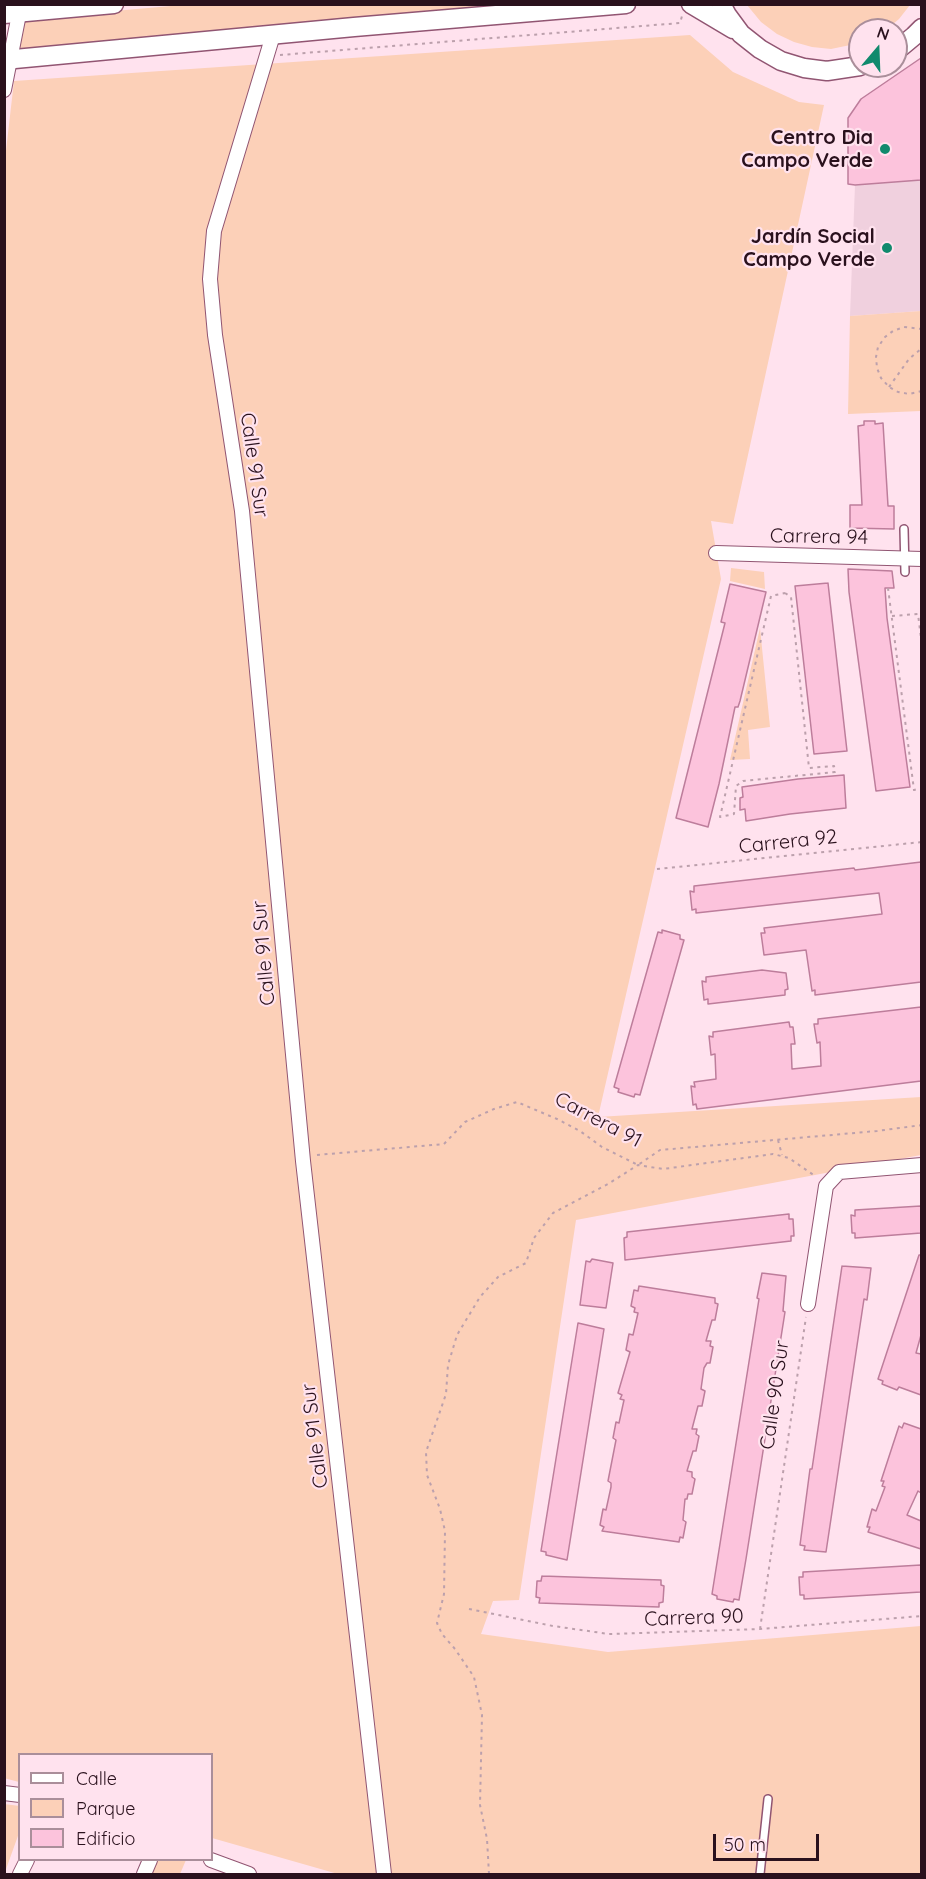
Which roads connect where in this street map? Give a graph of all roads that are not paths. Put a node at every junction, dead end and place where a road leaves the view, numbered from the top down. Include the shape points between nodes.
1 (114, 4) edge
2 (626, 4) edge
3 (721, 4) edge
4 (687, 8) edge
5 (14, 11) edge
6 (921, 28) edge
7 (273, 35) junction
8 (908, 41) edge
9 (760, 49) junction
10 (7, 60) edge
11 (848, 67) edge
12 (4, 90) edge
13 (904, 529) dead end
14 (716, 554) dead end
15 (921, 558) edge
16 (905, 565) junction
17 (921, 1166) edge
18 (808, 1304) road end
19 (768, 1799) dead end
20 (27, 1861) edge
21 (150, 1861) edge
22 (213, 1861) edge
23 (20, 1875) edge
24 (144, 1875) edge
25 (249, 1875) edge
26 (384, 1875) edge
27 (760, 1875) edge

1 - 5 main road
2 - 7 main road
3 - 9 main road via 741,34
4 - 9 main road via 724,22
5 - 10 street
6 - 8 main road
7 - 10 main road
7 - 26 street, Calle 91 Sur via 214,231 210,279 242,511 303,1161
9 - 11 main road via 804,68
10 - 12 street
13 - 16 lane
14 - 16 street, Carrera 94
15 - 16 street, Carrera 94
17 - 18 street via 839,1173 826,1186
19 - 27 lane
20 - 23 street
21 - 24 street
22 - 25 street

